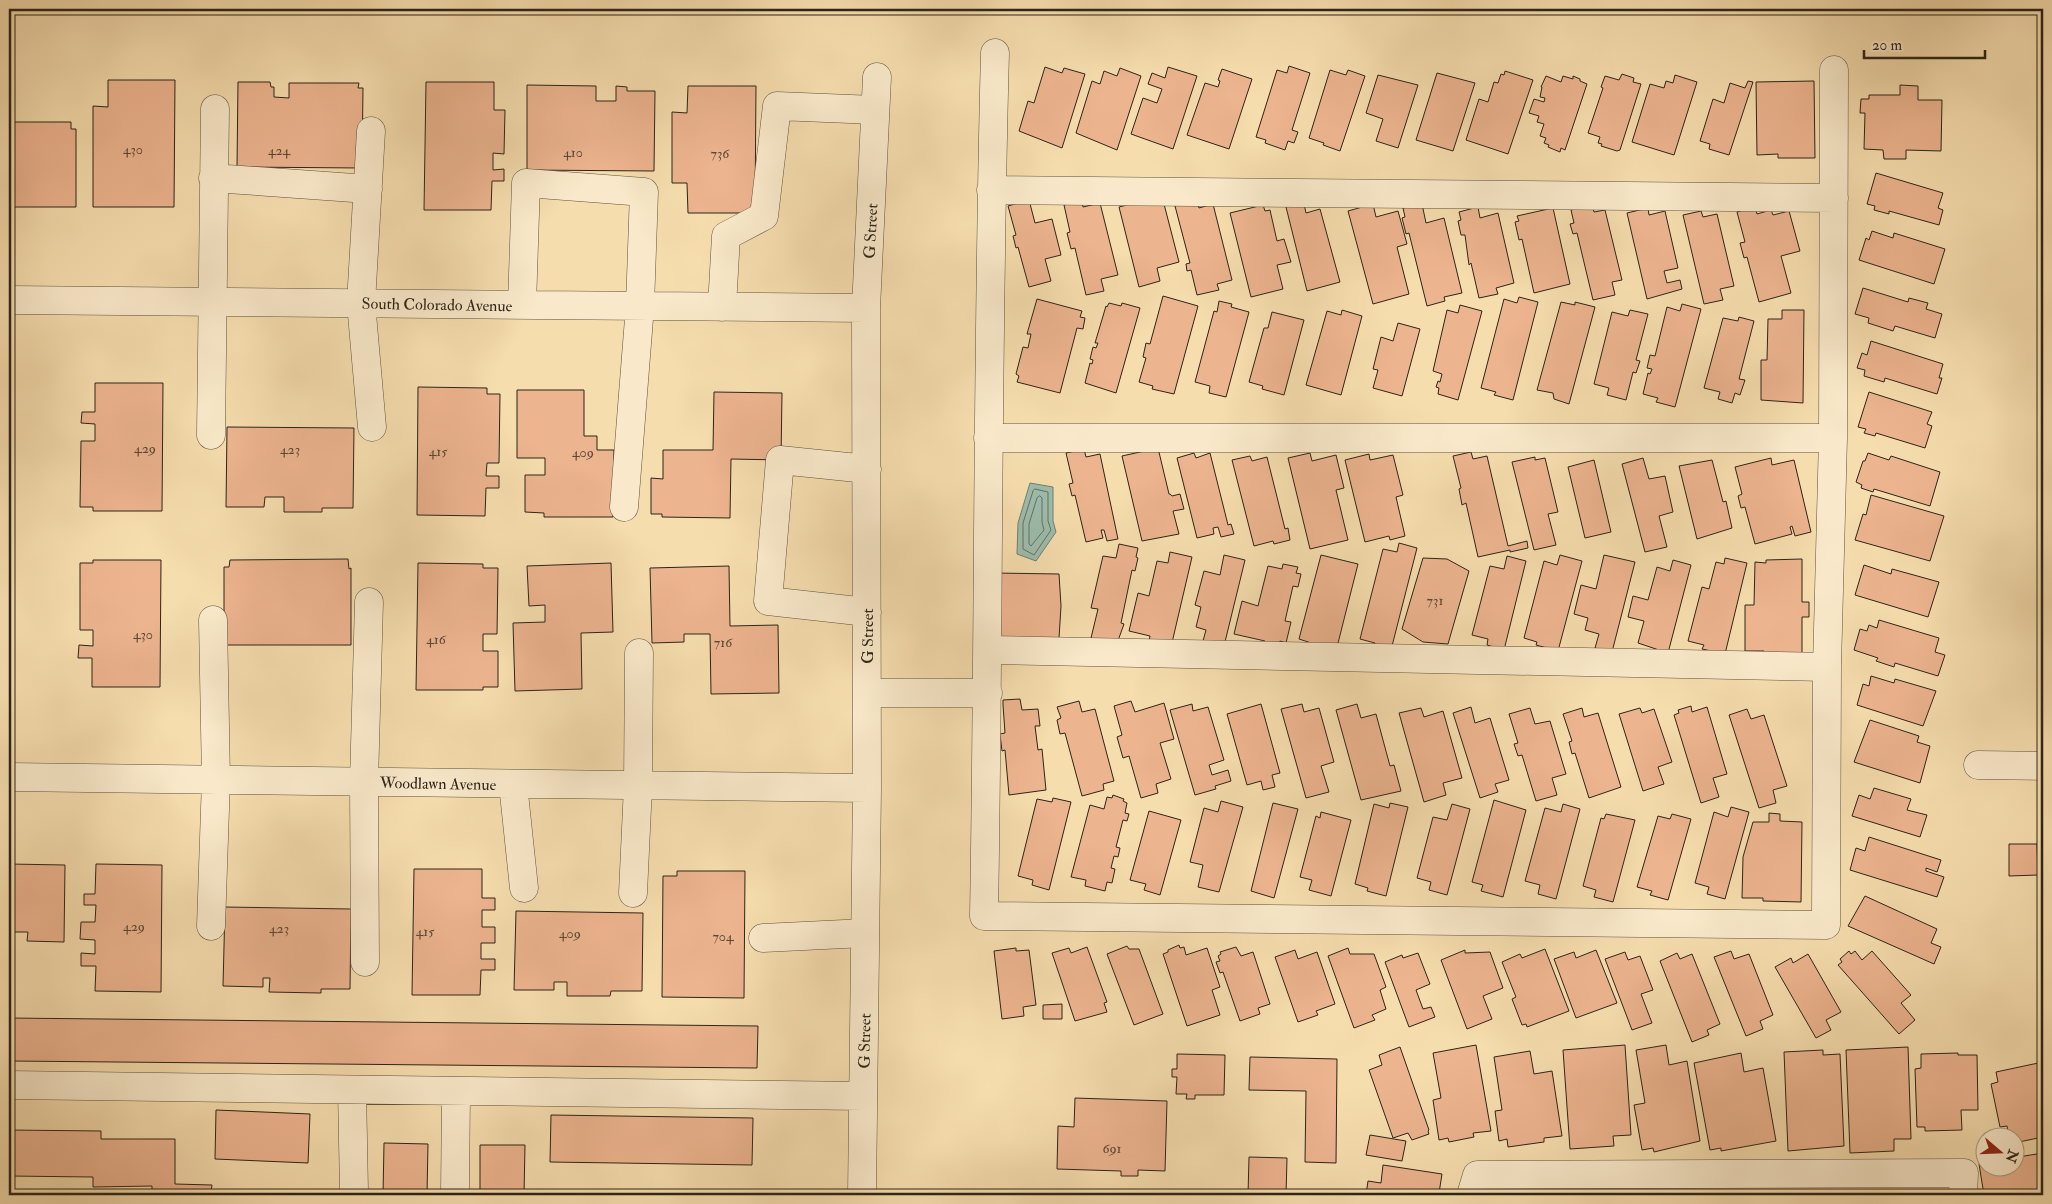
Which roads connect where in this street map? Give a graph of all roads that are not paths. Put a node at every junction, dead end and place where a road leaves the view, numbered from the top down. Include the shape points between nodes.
1 (995, 53) dead end
2 (1834, 70) dead end
3 (877, 77) dead end
4 (214, 110) dead end
5 (875, 110) junction
6 (371, 131) dead end
7 (213, 178) junction
8 (368, 189) junction
9 (991, 190) junction
10 (1834, 198) junction
11 (9, 300) edge
12 (211, 302) junction
13 (361, 303) junction
14 (522, 305) junction
15 (640, 306) junction
16 (722, 307) junction
17 (866, 308) junction
18 (372, 427) dead end
19 (211, 435) dead end
20 (988, 438) junction
21 (1832, 438) junction
22 (867, 469) junction
23 (624, 507) dead end
24 (369, 602) dead end
25 (867, 612) junction
26 (213, 620) dead end
27 (989, 650) junction
28 (639, 653) dead end
29 (1827, 667) junction
30 (867, 693) junction
31 (988, 693) junction
32 (1978, 765) dead end
33 (2043, 766) edge
34 (9, 777) edge
35 (216, 780) junction
36 (364, 782) junction
37 (513, 784) junction
38 (638, 786) junction
39 (867, 788) junction
40 (524, 888) dead end
41 (633, 893) dead end
42 (211, 926) dead end
43 (865, 932) junction
44 (763, 938) dead end
45 (365, 962) dead end
46 (9, 1085) edge
47 (352, 1090) junction
48 (456, 1091) junction
49 (863, 1096) junction
50 (354, 1191) dead end
51 (455, 1195) edge
52 (862, 1195) edge
53 (1471, 1195) edge
54 (1963, 1195) edge

1 - 9 street
2 - 10 street
3 - 5 street, G Street
4 - 7 street
5 - 16 street via 777,106 764,216 726,236
5 - 17 street, G Street
6 - 8 street
7 - 8 street
7 - 12 street
8 - 13 street
9 - 10 street
9 - 20 street
10 - 21 street
11 - 12 street, South Colorado Avenue
12 - 13 street, South Colorado Avenue
12 - 19 street
13 - 14 street, South Colorado Avenue
13 - 18 street
14 - 15 street, South Colorado Avenue
14 - 15 street via 526,183 644,192
15 - 16 street, South Colorado Avenue
15 - 23 street
16 - 17 street, South Colorado Avenue
17 - 22 street, G Street
20 - 21 street
20 - 27 street
21 - 29 street
22 - 25 street, G Street
22 - 25 street via 780,460 768,601
24 - 36 street
25 - 30 street, G Street
26 - 35 street
27 - 29 street
27 - 31 street
28 - 38 street
29 - 31 street via 1826,925 984,916
30 - 31 street
30 - 39 street, G Street
32 - 33 street
34 - 35 street, Woodlawn Avenue
35 - 36 street, Woodlawn Avenue
35 - 42 street
36 - 37 street, Woodlawn Avenue
36 - 45 street
37 - 38 street, Woodlawn Avenue
37 - 40 street
38 - 39 street, Woodlawn Avenue
38 - 41 street
39 - 43 street, G Street
43 - 44 street
43 - 49 street, G Street
46 - 47 street
47 - 48 street
47 - 50 street
48 - 49 street
48 - 51 street
49 - 52 street, G Street
53 - 54 street via 1477,1175 1964,1173

